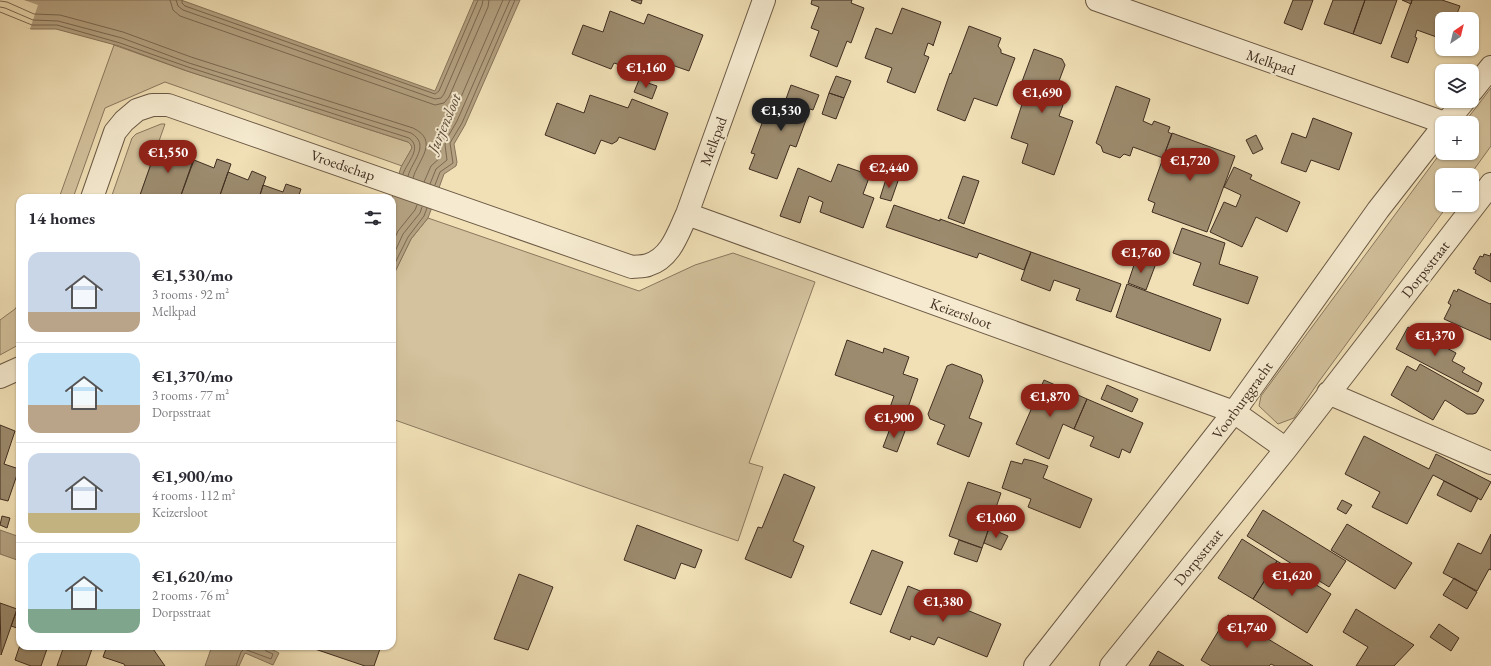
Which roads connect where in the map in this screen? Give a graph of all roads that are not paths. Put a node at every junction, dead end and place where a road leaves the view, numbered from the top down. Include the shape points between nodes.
1 (764, 0) edge
2 (1097, 0) edge
3 (1491, 67) edge
4 (1479, 82) edge
5 (1458, 108) edge
6 (1452, 116) edge
7 (1435, 119) edge
8 (1435, 137) edge
9 (1491, 184) edge
10 (93, 194) edge
11 (687, 214) junction
12 (1328, 393) junction
13 (1234, 412) junction
14 (1286, 449) junction
15 (1491, 464) edge
16 (1035, 666) edge
17 (1111, 666) edge

1 - 11 street, Melkpad
2 - 7 street, Melkpad
3 - 4 street
5 - 6 street
8 - 13 street, Voorburggracht via 1378,210
9 - 12 street, Dorpsstraat
10 - 11 street, Vroedschap via 115,132 124,121 137,110 152,105 168,105 632,267 647,266 666,254
11 - 13 street, Keizersloot
12 - 14 street, Dorpsstraat
12 - 15 street
13 - 14 street
13 - 16 street, Voorburggracht
14 - 17 street, Dorpsstraat

